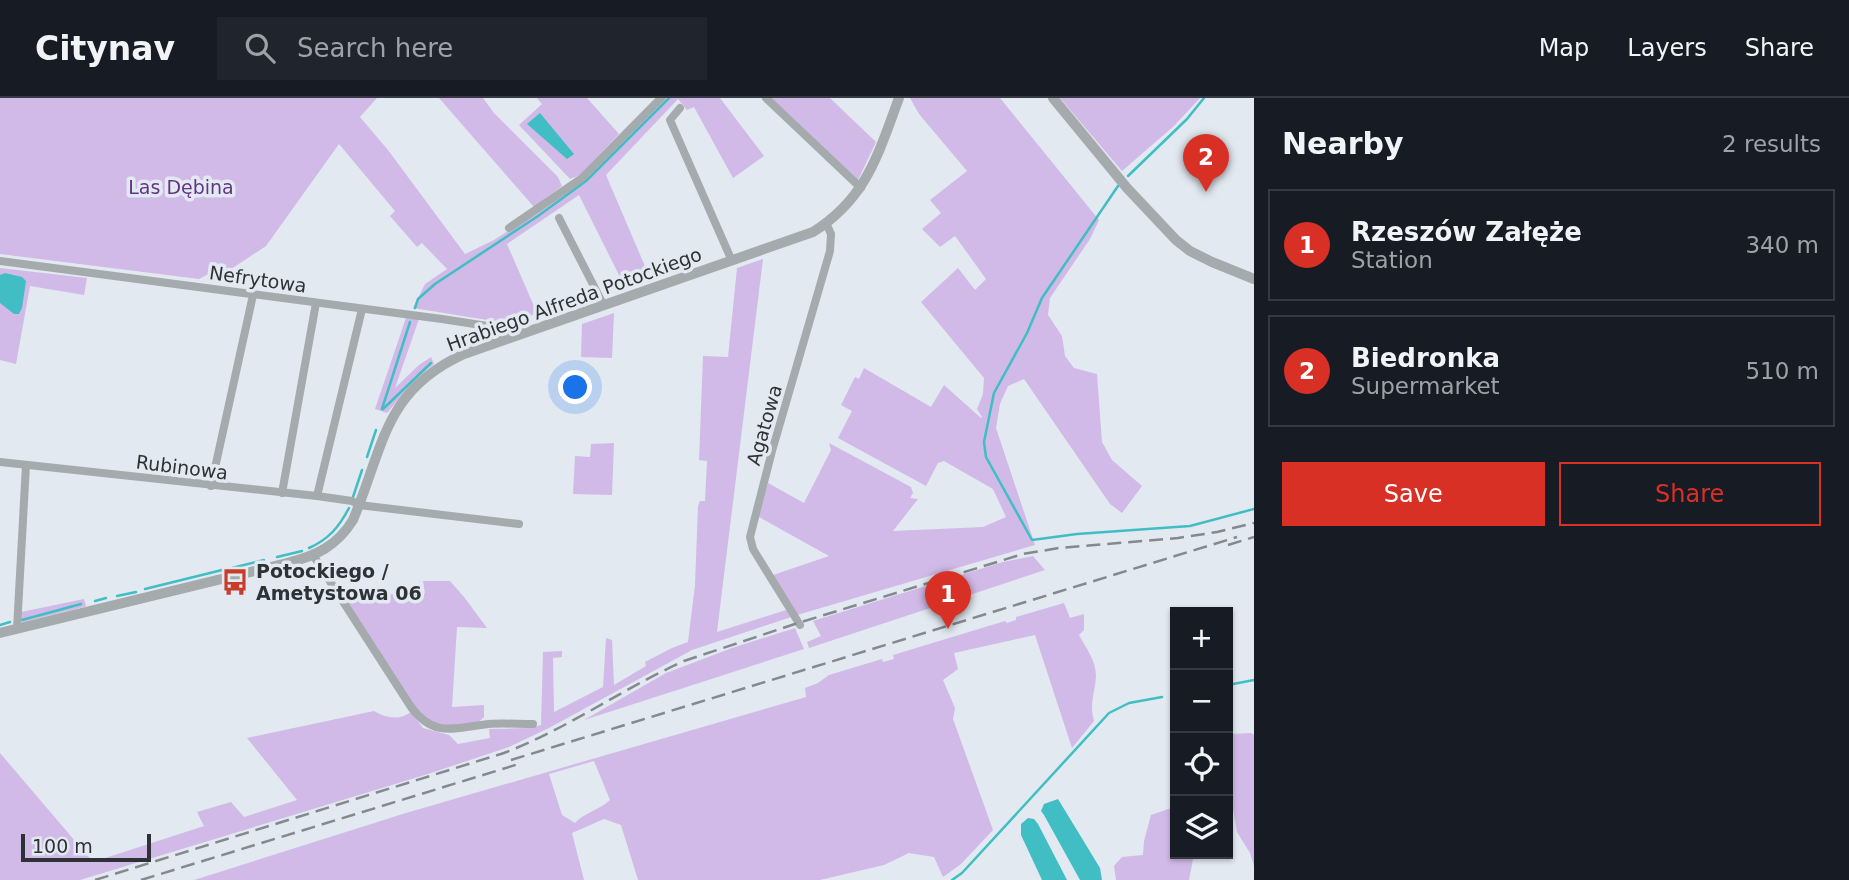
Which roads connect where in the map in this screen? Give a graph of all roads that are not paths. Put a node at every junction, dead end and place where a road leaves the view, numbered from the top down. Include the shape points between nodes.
1 (661, 98) edge
2 (766, 98) edge
3 (899, 98) edge
4 (1053, 98) edge
5 (680, 108) dead end
6 (861, 188) junction
7 (559, 218) dead end
8 (827, 223) junction
9 (509, 228) dead end
10 (0, 261) edge
11 (732, 261) junction
12 (1254, 279) edge
13 (253, 295) junction
14 (316, 303) junction
15 (603, 304) junction
16 (362, 309) junction
17 (506, 338) junction
18 (0, 462) edge
19 (26, 465) junction
20 (211, 486) junction
21 (282, 493) junction
22 (317, 496) junction
23 (359, 506) junction
24 (519, 524) dead end
25 (313, 555) junction
26 (800, 625) dead end
27 (17, 629) junction
28 (0, 633) edge
29 (533, 724) dead end

1 - 9 street via 582,178
2 - 6 street
3 - 6 street, Hrabiego Alfreda Potockiego
4 - 12 street via 1162,228 1190,251
5 - 11 street, Hrabiego Alfreda Potockiego via 670,120
6 - 8 street, Hrabiego Alfreda Potockiego
7 - 15 street
8 - 11 street, Hrabiego Alfreda Potockiego via 799,238
8 - 26 street, Agatowa via 831,244 750,537 753,550
10 - 13 street, Nefrytowa
11 - 15 street, Hrabiego Alfreda Potockiego
13 - 14 street, Nefrytowa
13 - 20 street
14 - 16 street, Nefrytowa
14 - 21 street
15 - 17 street, Hrabiego Alfreda Potockiego
16 - 17 street, Nefrytowa via 495,327
16 - 22 street
17 - 23 street, Hrabiego Alfreda Potockiego via 449,361 411,391 384,433
18 - 19 street, Rubinowa
19 - 20 street, Rubinowa
19 - 27 street
20 - 21 street, Rubinowa
21 - 22 street, Rubinowa
22 - 23 street, Rubinowa
23 - 24 street, Rubinowa
23 - 25 street, Hrabiego Alfreda Potockiego via 334,544
25 - 27 street, Hrabiego Alfreda Potockiego
25 - 29 street via 425,723 443,729
27 - 28 street, Hrabiego Alfreda Potockiego

